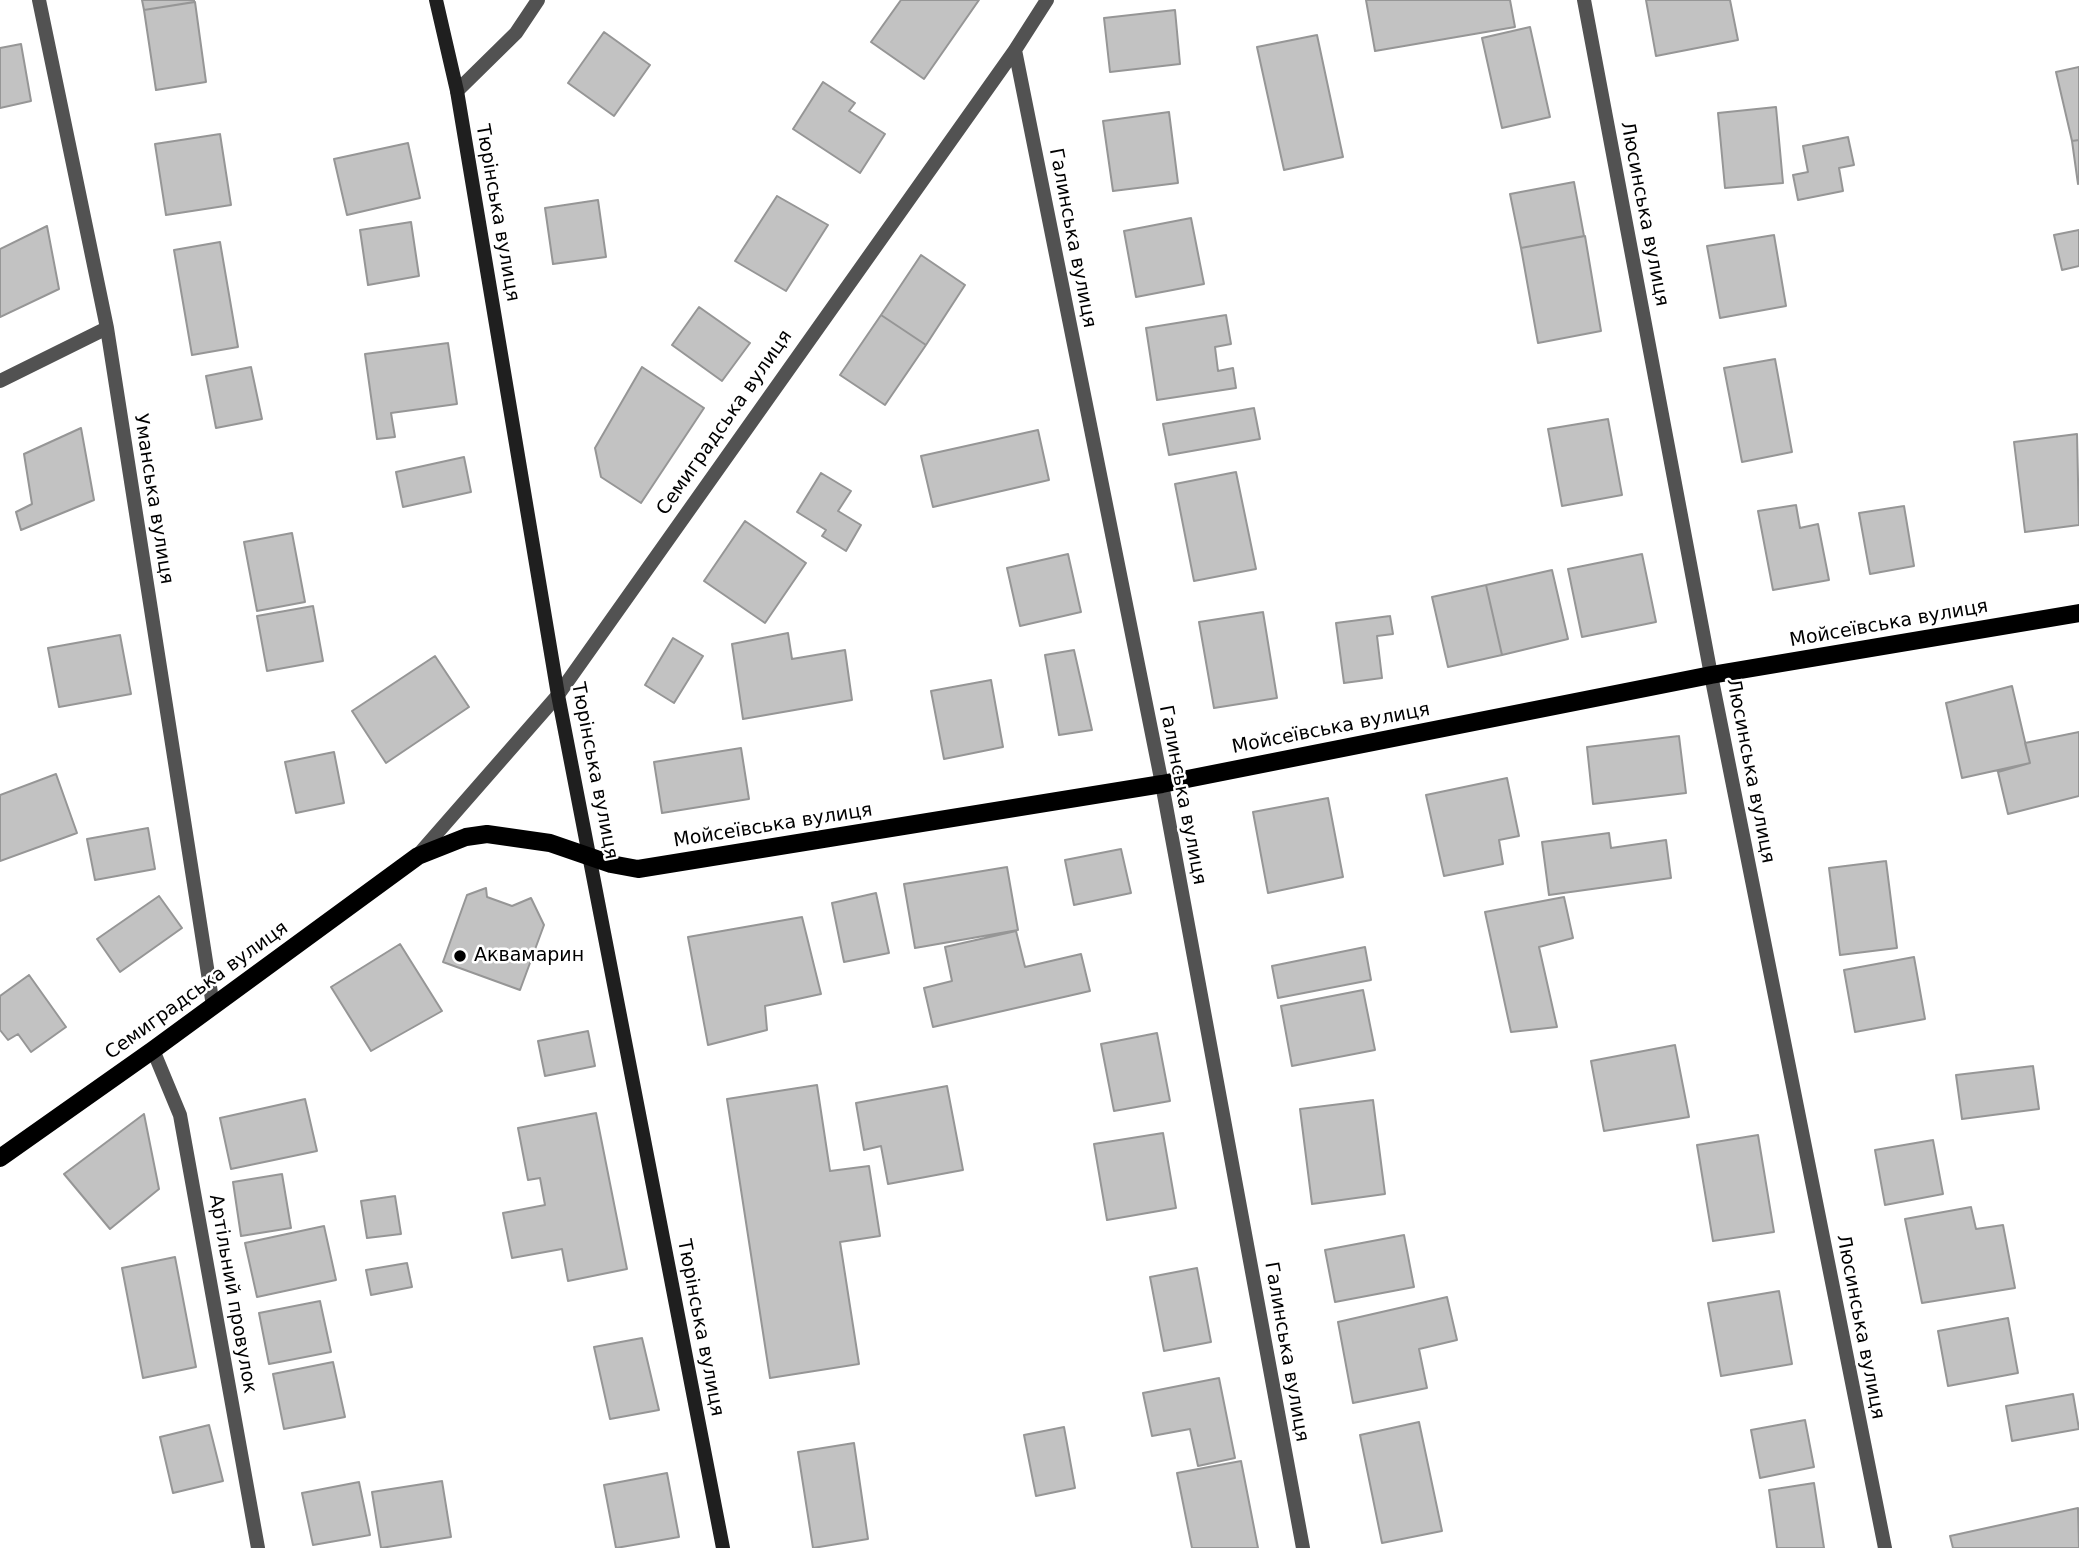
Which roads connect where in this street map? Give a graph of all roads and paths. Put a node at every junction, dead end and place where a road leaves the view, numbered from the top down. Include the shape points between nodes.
1 (39, 0) edge
2 (436, 0) edge
3 (538, 0) edge
4 (1047, 0) edge
5 (1584, 0) edge
6 (1015, 50) junction
7 (457, 90) junction
8 (107, 328) junction
9 (0, 382) edge
10 (2079, 613) edge
11 (1712, 675) junction
12 (558, 695) junction
13 (1162, 784) junction
14 (418, 856) junction
15 (591, 856) junction
16 (213, 1006) junction
17 (153, 1051) junction
18 (0, 1158) edge
19 (258, 1548) edge
20 (723, 1548) edge
21 (1303, 1548) edge
22 (1885, 1548) edge

1 - 8 street, Уманська вулиця
2 - 7 main road, Тюрінська вулиця
3 - 7 street via 516,33
4 - 6 street, Семиградська вулиця
5 - 11 street, Люсинська вулиця
6 - 12 street, Семиградська вулиця
6 - 13 street, Галинська вулиця
7 - 12 main road, Тюрінська вулиця
8 - 9 street
8 - 16 street, Уманська вулиця
10 - 11 main road, Мойсеївська вулиця
11 - 13 main road, Мойсеївська вулиця
11 - 22 street, Люсинська вулиця
12 - 14 street, Семиградська вулиця
12 - 15 main road, Тюрінська вулиця
13 - 15 main road, Мойсеївська вулиця via 638,869
13 - 21 street, Галинська вулиця
14 - 15 main road, Семиградська вулиця via 466,837 487,834 551,843
14 - 16 main road, Семиградська вулиця
15 - 20 main road, Тюрінська вулиця
16 - 17 main road, Семиградська вулиця
17 - 18 main road, Семиградська вулиця
17 - 19 street, Артільний провулок via 180,1115

